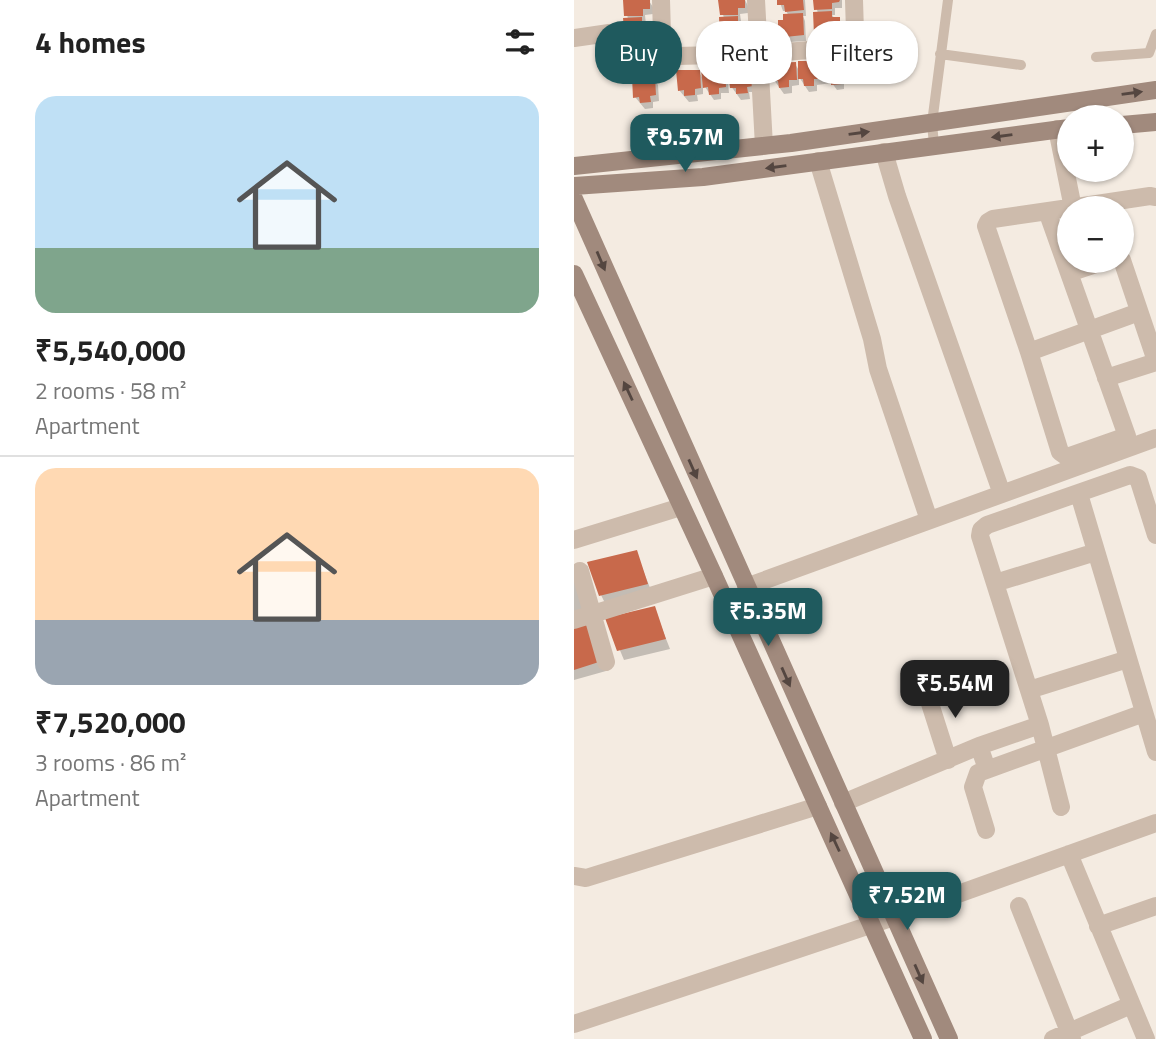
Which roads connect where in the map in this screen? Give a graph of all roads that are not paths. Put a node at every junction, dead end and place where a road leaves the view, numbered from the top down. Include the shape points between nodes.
1 (661, 0) edge
2 (756, 0) edge
3 (854, 0) edge
4 (948, 0) edge
5 (757, 21) edge
6 (1156, 34) edge
7 (595, 35) edge
8 (574, 37) edge
9 (792, 51) edge
10 (696, 54) edge
11 (940, 54) junction
12 (1096, 57) dead end
13 (1021, 65) dead end
14 (760, 84) edge
15 (1156, 90) edge
16 (932, 122) junction
17 (1156, 122) edge
18 (1134, 124) edge
19 (1057, 129) edge
20 (934, 145) junction
21 (764, 146) junction
22 (884, 152) junction
23 (818, 161) junction
24 (574, 166) edge
25 (574, 186) edge
26 (1156, 197) edge
27 (574, 199) edge
28 (1134, 199) edge
29 (1057, 210) edge
30 (1047, 211) junction
31 (1057, 239) edge
32 (1069, 273) edge
33 (1126, 273) edge
34 (574, 274) edge
35 (1139, 312) junction
36 (1088, 330) junction
37 (1029, 352) junction
38 (1156, 361) edge
39 (1106, 378) junction
40 (1156, 426) edge
41 (1156, 438) edge
42 (1129, 442) junction
43 (1002, 494) junction
44 (1079, 494) junction
45 (681, 507) junction
46 (929, 520) junction
47 (1156, 535) edge
48 (574, 540) edge
49 (1096, 552) junction
50 (580, 571) dead end
51 (714, 576) junction
52 (995, 583) junction
53 (746, 587) junction
54 (593, 614) junction
55 (574, 620) edge
56 (1128, 659) junction
57 (606, 662) dead end
58 (1029, 690) junction
59 (926, 691) dead end
60 (1144, 713) junction
61 (1040, 724) junction
62 (979, 746) junction
63 (1046, 749) junction
64 (1156, 752) edge
65 (948, 760) junction
66 (987, 769) junction
67 (843, 803) junction
68 (818, 806) junction
69 (1061, 807) dead end
70 (1156, 823) edge
71 (986, 830) dead end
72 (1069, 854) junction
73 (574, 876) edge
74 (1018, 906) dead end
75 (1156, 906) edge
76 (894, 917) junction
77 (872, 924) junction
78 (1098, 926) junction
79 (1130, 1004) junction
80 (574, 1024) edge
81 (1065, 1036) edge
82 (923, 1039) edge
83 (948, 1039) edge
84 (1146, 1039) edge

1 - 10 street via 664,43 671,54
2 - 5 street
3 - 9 street via 855,32 848,47
4 - 11 lane
6 - 12 lane via 1149,53
7 - 8 street
11 - 13 lane
11 - 16 lane
14 - 21 street
16 -> 15 street
16 - 20 lane
21 -> 16 street
17 - 18 street
19 -> 20 street
20 - 22 street
21 - 24 street
22 - 23 street
22 - 43 street
23 -> 25 street via 703,177
23 - 46 street via 878,369
26 - 28 street
27 -> 53 street
29 - 30 street
30 - 31 street
30 - 37 street via 993,219 986,226
32 - 36 street
33 - 35 street
45 -> 34 street
35 - 36 street
35 - 38 street
36 - 37 street
36 - 39 street
37 - 42 street via 1061,454 1067,457
38 - 39 street
39 - 42 street
40 - 42 street
41 - 42 street
42 - 43 street
43 - 46 street
44 - 47 street via 1134,475
44 - 49 street
44 - 52 street via 987,524 981,530
45 - 48 street
45 - 51 street
46 - 53 street
49 - 52 street
49 - 56 street
50 - 54 street
51 - 54 street
51 - 68 street
52 - 58 street
53 -> 67 street
54 - 55 street
54 - 57 street
56 - 58 street
56 - 60 street
58 - 61 street
59 - 65 street
60 - 63 street
60 - 64 street
61 - 62 street
61 - 63 street
62 - 65 street
62 - 66 street
63 - 66 street
63 - 69 street
65 - 67 street
66 - 71 street via 978,773 973,787
67 - 76 street
68 - 73 street via 586,878
77 -> 68 street
70 - 72 street
72 - 76 street
72 - 78 street
74 - 81 street
75 - 78 street
76 - 77 street
76 -> 83 street
77 - 80 street
77 - 82 street
78 - 79 street
79 - 81 street
79 - 84 street

